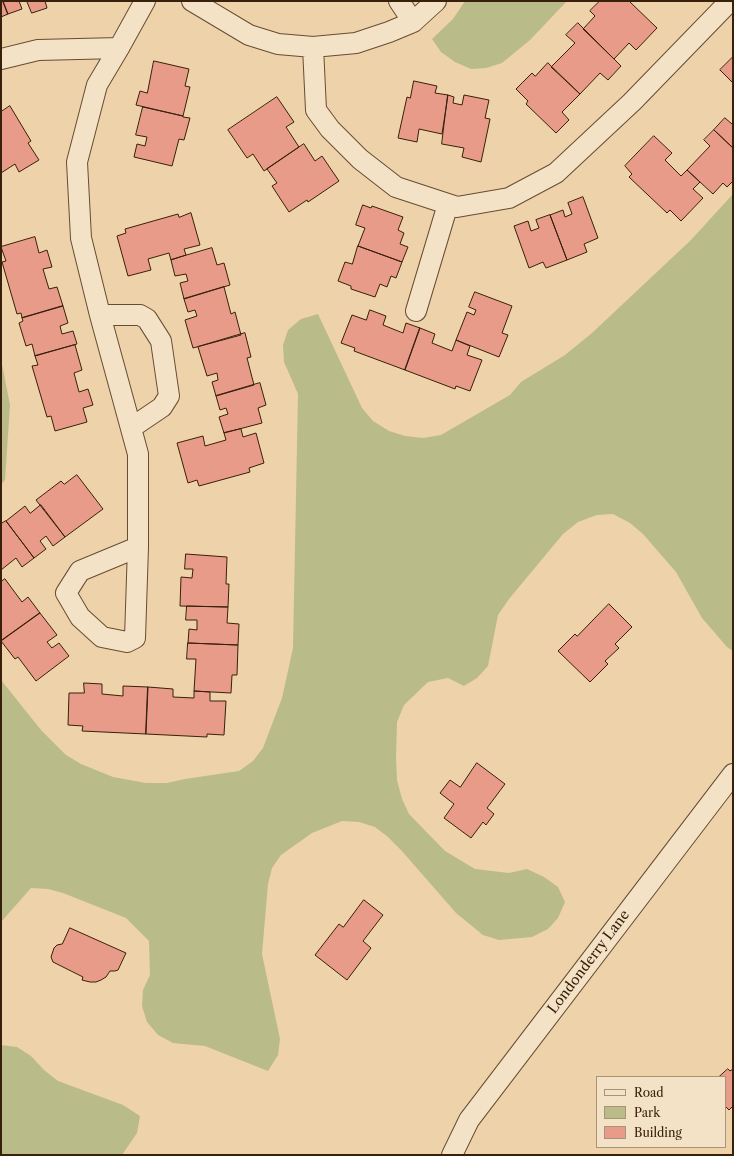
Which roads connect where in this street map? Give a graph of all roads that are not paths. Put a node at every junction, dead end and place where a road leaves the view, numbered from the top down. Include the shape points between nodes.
1 (145, 1) edge
2 (192, 1) edge
3 (399, 1) edge
4 (436, 1) edge
5 (730, 1) edge
6 (413, 22) junction
7 (313, 47) junction
8 (119, 48) junction
9 (1, 59) edge
10 (448, 204) junction
11 (416, 311) dead end
12 (100, 315) junction
13 (131, 428) junction
14 (138, 547) junction
15 (733, 774) edge
16 (452, 1155) edge

1 - 8 street
2 - 7 street via 249,35 278,44
3 - 6 street
4 - 6 street
5 - 10 street via 632,102 556,173 509,198 457,207
6 - 7 street via 356,43
7 - 10 street via 316,110 330,129 360,159 396,187
8 - 9 street via 38,50
8 - 12 street via 97,85 77,162 81,238
10 - 11 street
12 - 13 street
12 - 13 street via 140,315 148,319 161,341 169,396 162,407
13 - 14 street via 138,454
14 - 14 street via 135,638 127,642 102,637 80,617 66,593 80,570
15 - 16 street, Londonderry Lane via 469,1120

